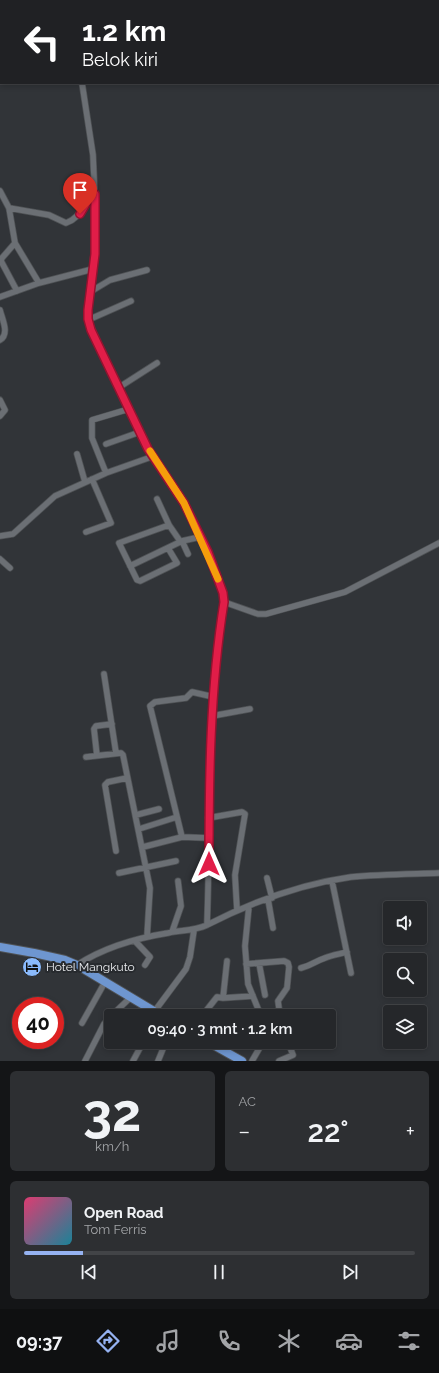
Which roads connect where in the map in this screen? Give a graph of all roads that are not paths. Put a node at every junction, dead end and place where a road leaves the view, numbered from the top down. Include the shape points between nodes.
1 (82, 84) edge
2 (0, 191) edge
3 (95, 194) junction
4 (9, 208) junction
5 (15, 244) junction
6 (93, 269) junction
7 (147, 270) dead end
8 (39, 283) junction
9 (18, 291) junction
10 (90, 292) junction
11 (0, 297) edge
12 (131, 301) dead end
13 (0, 310) edge
14 (88, 320) junction
15 (0, 340) edge
16 (157, 363) dead end
17 (118, 388) junction
18 (0, 400) edge
19 (129, 410) junction
20 (0, 416) edge
21 (140, 432) junction
22 (106, 444) dead end
23 (76, 454) dead end
24 (154, 456) junction
25 (106, 473) junction
26 (92, 479) junction
27 (85, 482) junction
28 (157, 499) dead end
29 (169, 524) junction
30 (86, 532) dead end
31 (0, 536) edge
32 (200, 537) junction
33 (181, 541) junction
34 (439, 544) edge
35 (168, 548) junction
36 (188, 554) dead end
37 (0, 559) edge
38 (130, 566) junction
39 (10, 568) dead end
40 (224, 602) junction
41 (104, 674) dead end
42 (214, 697) junction
43 (250, 709) dead end
44 (212, 716) junction
45 (112, 724) junction
46 (116, 753) junction
47 (97, 756) junction
48 (86, 757) dead end
49 (127, 778) junction
50 (159, 809) dead end
51 (136, 815) junction
52 (177, 817) junction
53 (208, 818) junction
54 (139, 829) junction
55 (182, 837) junction
56 (209, 838) junction
57 (143, 846) junction
58 (116, 851) dead end
59 (176, 861) dead end
60 (147, 867) junction
61 (119, 873) dead end
62 (439, 873) edge
63 (267, 878) dead end
64 (178, 881) dead end
65 (332, 881) junction
66 (270, 898) junction
67 (249, 906) junction
68 (237, 910) junction
69 (207, 925) junction
70 (273, 928) dead end
71 (194, 930) junction
72 (172, 932) junction
73 (147, 937) junction
74 (135, 941) junction
75 (0, 947) edge
76 (347, 952) junction
77 (226, 961) dead end
78 (259, 963) junction
79 (246, 964) junction
80 (77, 965) junction
81 (146, 965) dead end
82 (301, 968) dead end
83 (351, 973) dead end
84 (105, 982) junction
85 (265, 995) dead end
86 (252, 996) junction
87 (130, 998) junction
88 (223, 998) junction
89 (118, 1009) edge
90 (149, 1009) edge
91 (156, 1009) edge
92 (208, 1009) edge
93 (258, 1009) edge
94 (279, 1009) edge
95 (82, 1024) dead end
96 (104, 1024) edge
97 (139, 1049) edge
98 (163, 1049) edge
99 (221, 1049) edge
100 (259, 1049) edge
101 (291, 1049) edge
102 (85, 1061) edge
103 (133, 1061) edge
104 (158, 1061) edge
105 (242, 1061) edge
106 (252, 1061) edge
107 (279, 1061) edge

1 - 3 street via 93,155
2 - 4 street
3 - 4 street via 80,214 66,223 49,215
3 - 6 street
4 - 5 street
5 - 8 street
5 - 9 street via 1,261
6 - 8 street
6 - 10 street
7 - 10 street via 110,280
8 - 9 street
9 - 11 street
10 - 14 street
12 - 14 street
13 - 15 street via 5,333 4,338
14 - 17 street
16 - 17 street
17 - 19 street
18 - 20 street via 5,409
19 - 21 street
19 - 25 street via 92,420 92,438
21 - 22 street
21 - 24 street
23 - 27 street
24 - 25 street
24 - 32 street via 184,503
25 - 26 street
26 - 27 street
26 - 30 street via 111,523
27 - 31 street via 51,498 12,535
28 - 29 street
29 - 33 street
29 - 38 street via 119,543
32 - 33 street
32 - 40 street via 217,576
33 - 35 street
33 - 36 street
34 - 40 street via 343,593 266,614 258,614
35 - 38 street
35 - 38 street via 177,563 141,581 137,580
37 - 39 street
40 - 42 street
41 - 45 street
42 - 44 street
42 - 52 street via 192,692 186,698 155,702 150,706
43 - 44 street
44 - 53 street
45 - 46 street
45 - 47 street via 94,728
46 - 47 street
46 - 49 street via 123,755
47 - 48 street
49 - 51 street
49 - 58 street via 105,785
50 - 51 street
51 - 54 street
52 - 54 street
52 - 55 street
53 - 56 street
53 - 68 street via 242,812 245,814 235,875
54 - 57 street
55 - 56 street
55 - 57 street
56 - 69 street
57 - 60 street
59 - 60 street
60 - 61 street
60 - 73 street via 151,893
62 - 65 street via 375,875
63 - 66 street
64 - 72 street via 181,906
65 - 66 street via 291,890
65 - 76 street
66 - 67 street
66 - 70 street
67 - 68 street
67 - 79 street
68 - 69 street
69 - 71 street
71 - 72 street
71 - 91 street via 186,969
72 - 73 street
73 - 74 street
74 - 80 street via 93,955
74 - 81 street via 150,957
75 - 80 highway via 34,952
76 - 82 street via 323,958 313,965
76 - 83 street
77 - 88 street
78 - 79 street
78 - 85 street
78 - 94 street via 284,961 289,965 287,988 278,1001
79 - 86 street
80 - 84 highway
84 - 87 highway
84 - 95 street
86 - 88 street
86 - 93 street
87 - 89 street
87 - 90 highway
88 - 92 street via 217,997
96 - 102 street
97 - 103 street
98 - 104 street
99 - 105 highway
100 - 106 street
101 - 107 street via 293,1055

